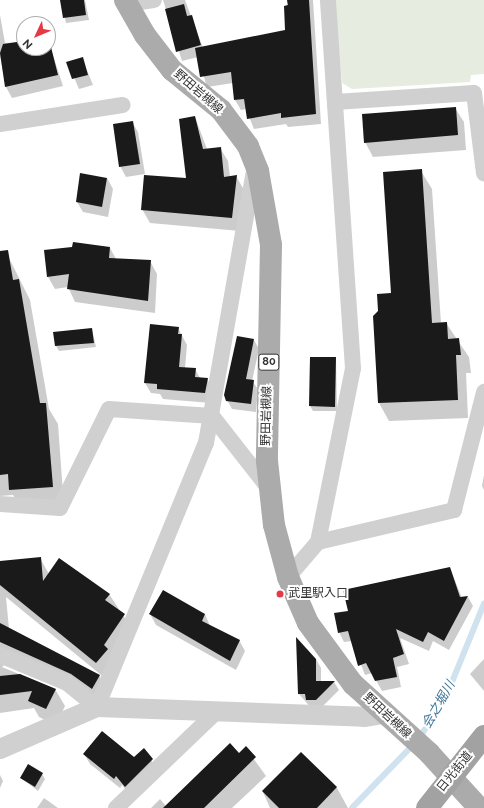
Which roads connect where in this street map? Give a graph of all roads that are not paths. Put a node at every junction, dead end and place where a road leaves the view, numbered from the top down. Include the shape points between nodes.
1 (154, 0) edge
2 (328, 0) edge
3 (126, 2) edge
4 (335, 102) junction
5 (123, 105) dead end
6 (0, 124) edge
7 (255, 164) junction
8 (484, 173) edge
9 (484, 392) edge
10 (212, 416) junction
11 (270, 490) junction
12 (0, 504) edge
13 (318, 542) junction
14 (288, 577) junction
15 (0, 655) edge
16 (97, 707) junction
17 (215, 713) junction
18 (382, 714) junction
19 (484, 736) edge
20 (0, 749) edge
21 (451, 778) junction
22 (116, 808) edge
23 (427, 808) edge
24 (479, 808) edge

1 - 3 street
2 - 4 street
3 - 7 main road, 野田岩槻線 / 80 via 172,70 221,110
4 - 8 street via 474,93
4 - 13 street via 353,368
5 - 6 street
7 - 10 street
7 - 11 main road, 野田岩槻線 / 80 via 266,203 271,245 267,462
9 - 13 street via 454,510
10 - 11 street
10 - 12 street via 109,409 60,508
10 - 16 street via 206,443
11 - 14 main road, 野田岩槻線 / 80 via 274,525
13 - 14 street
14 - 18 main road, 野田岩槻線 / 80 via 308,623 327,652
15 - 16 street via 67,683
16 - 17 street
16 - 20 street
17 - 18 street
17 - 22 street
18 - 21 main road, 野田岩槻線 / 80 via 424,749
19 - 21 highway, 日光街道
21 - 23 highway, 日光街道
21 - 24 main road, 野田岩槻線 / 80

